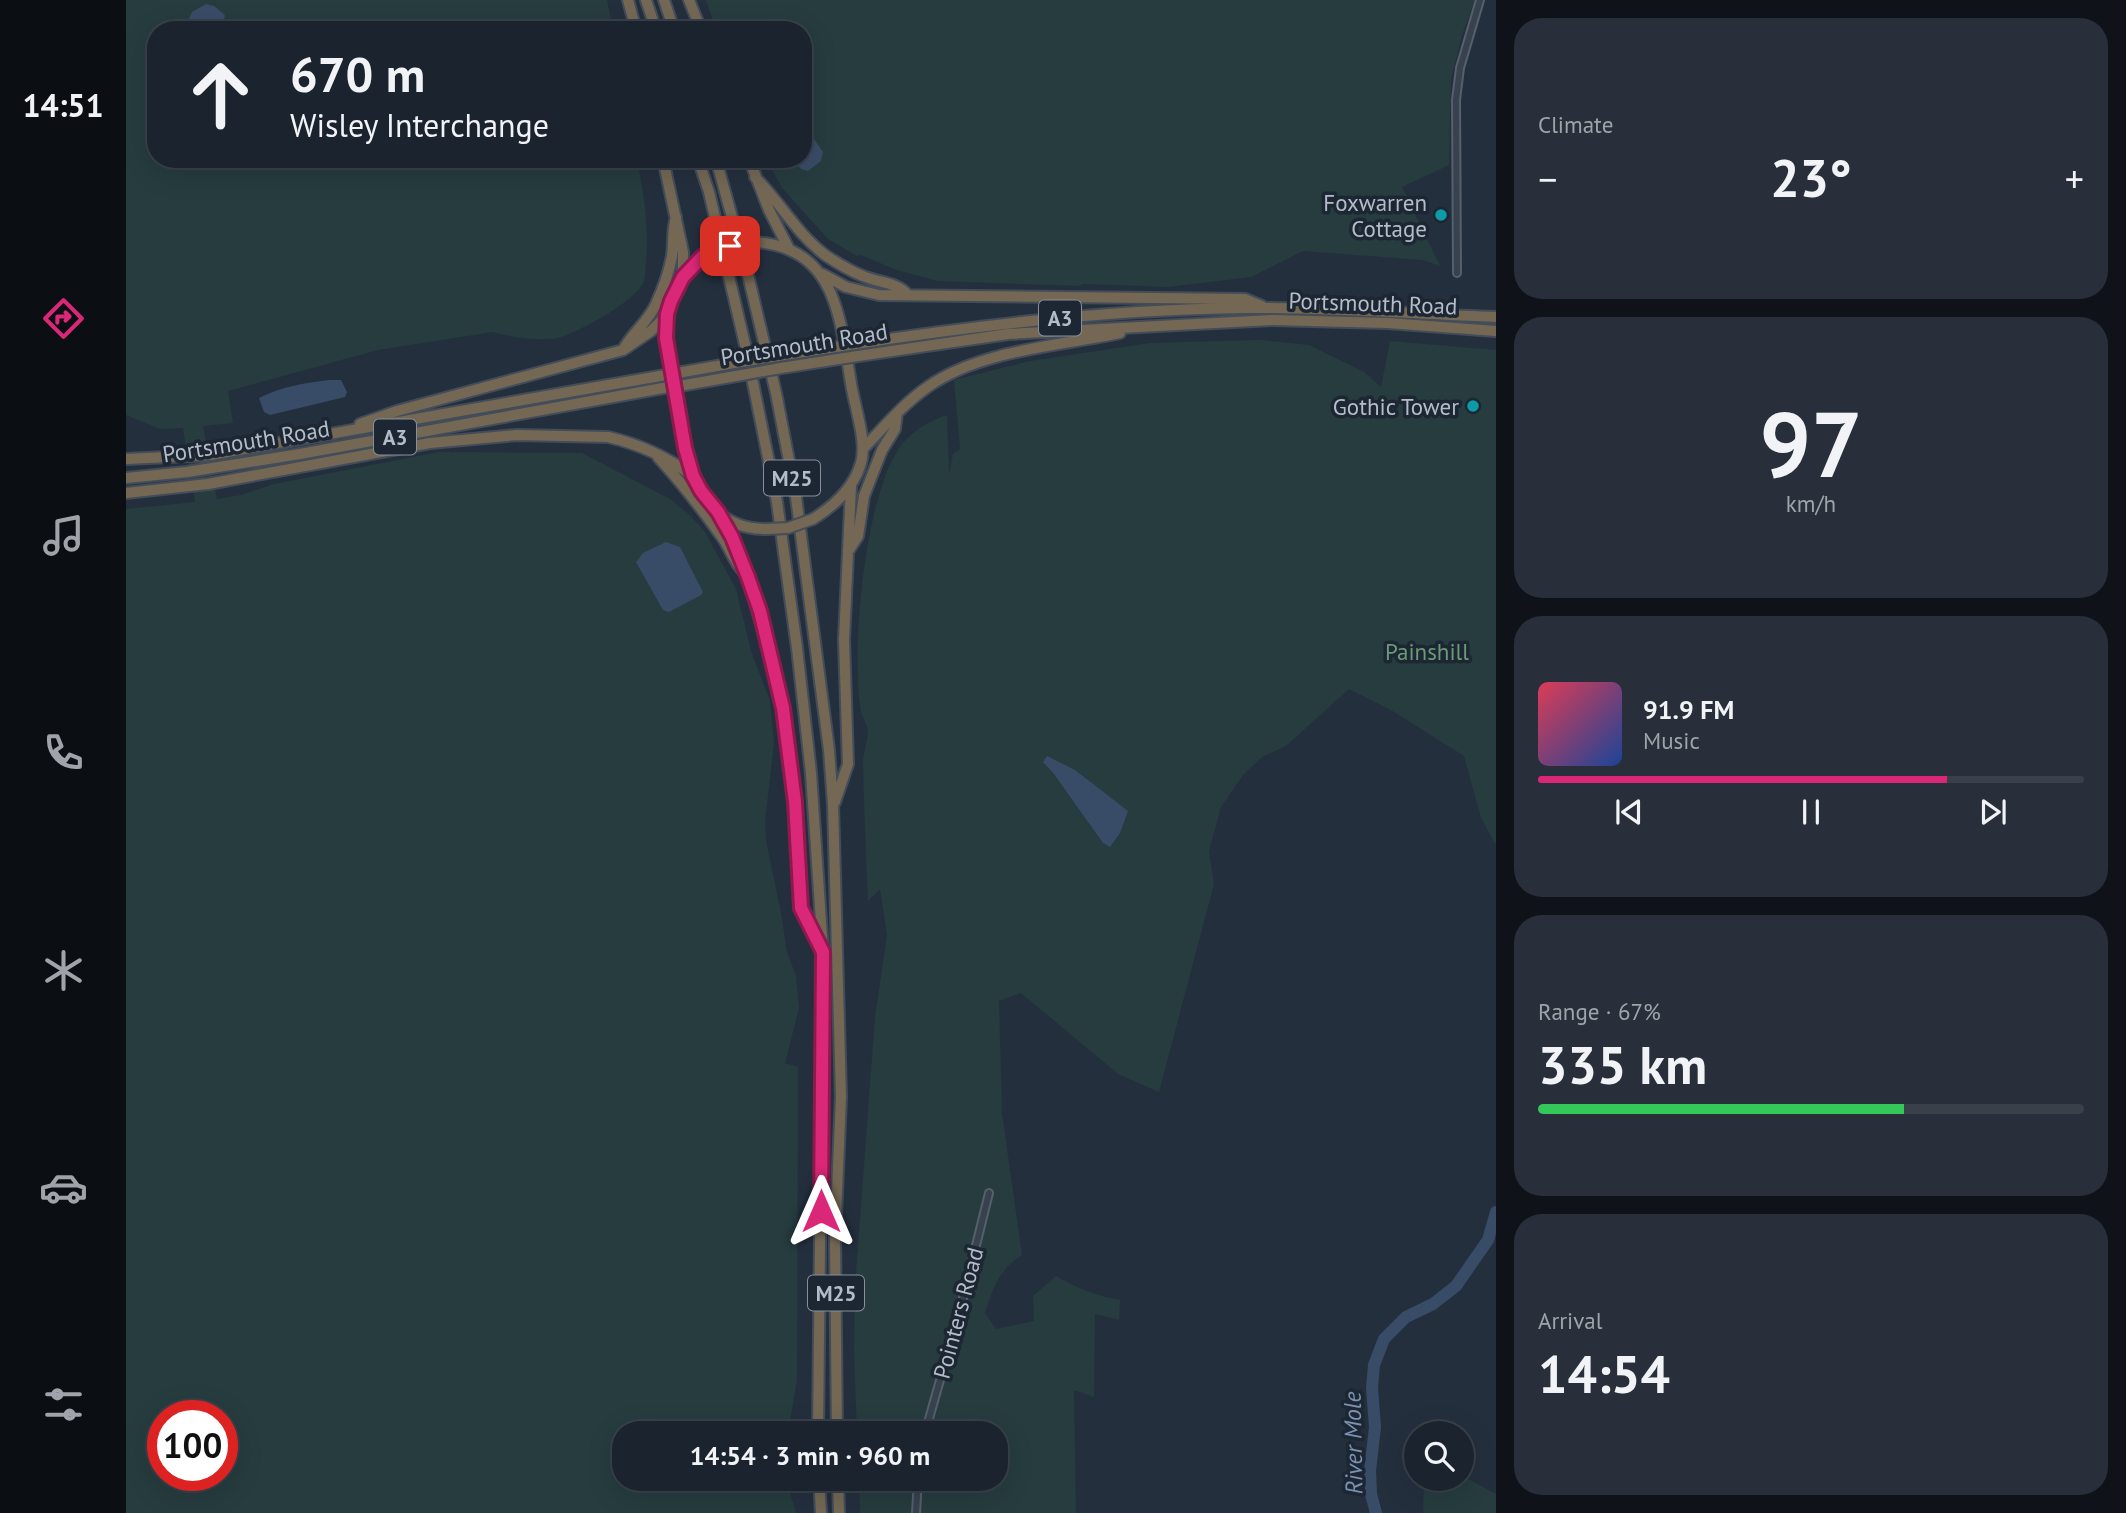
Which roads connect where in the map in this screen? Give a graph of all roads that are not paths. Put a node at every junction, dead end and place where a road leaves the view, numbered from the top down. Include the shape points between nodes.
1 (628, 0) edge
2 (646, 0) edge
3 (664, 0) edge
4 (689, 0) edge
5 (1480, 0) edge
6 (634, 21) edge
7 (653, 21) edge
8 (671, 21) edge
9 (697, 21) edge
10 (665, 168) edge
11 (701, 168) edge
12 (719, 168) edge
13 (752, 168) edge
14 (755, 177) junction
15 (676, 217) junction
16 (789, 249) junction
17 (1457, 273) dead end
18 (822, 274) junction
19 (683, 277) junction
20 (908, 295) junction
21 (1267, 308) junction
22 (667, 314) junction
23 (1496, 317) edge
24 (1157, 325) junction
25 (1496, 331) edge
26 (624, 349) junction
27 (897, 413) junction
28 (341, 431) junction
29 (863, 449) junction
30 (656, 454) junction
31 (126, 459) edge
32 (693, 476) junction
33 (126, 478) edge
34 (851, 486) junction
35 (126, 493) edge
36 (718, 512) junction
37 (849, 550) junction
38 (748, 577) junction
39 (833, 804) junction
40 (823, 952) junction
41 (989, 1193) dead end
42 (818, 1421) edge
43 (837, 1421) edge
44 (928, 1421) edge
45 (820, 1491) edge
46 (838, 1491) edge
47 (917, 1491) edge
48 (821, 1513) edge
49 (839, 1513) edge
50 (916, 1513) edge

1 - 6 highway
2 - 7 highway
3 - 8 highway
4 - 9 highway
5 - 17 street via 1457,100
10 - 15 highway
11 - 40 highway, M25 via 747,353 777,502 811,774
12 - 39 highway, M25 via 765,345 796,497
13 - 14 highway
14 - 16 highway
14 - 20 highway via 797,229 825,254 863,276 901,287
15 - 19 highway
15 - 26 highway via 672,255 656,304
16 - 18 highway
16 - 19 highway, bridge via 752,242 730,246 709,253
18 - 20 highway, A3 via 869,293
18 - 29 highway via 835,300
19 - 22 highway
20 - 21 highway, A3 via 1245,299
21 - 23 highway, Portsmouth Road / A3
21 - 28 highway, Portsmouth Road / A3, bridge via 1094,314 954,329
22 - 26 highway, A3
22 - 32 highway via 666,338
24 - 25 highway, Portsmouth Road / A3 via 1324,320
24 - 27 highway, A3 via 963,368 930,385
24 - 33 highway, Portsmouth Road / A3, bridge via 1008,334 858,356 300,454
26 - 28 highway, A3 via 397,411
27 - 29 highway, A3
27 - 37 highway, M25 via 895,429 864,496 858,536
28 - 31 highway, Portsmouth Road / A3 via 210,454
29 - 34 highway
30 - 32 highway, A3
30 - 35 highway, A3 via 608,437 474,438 208,484
30 - 38 highway, M25
32 - 36 highway
34 - 36 highway, bridge via 813,519 789,528 766,530 740,524
34 - 37 highway, M25
36 - 38 highway
37 - 39 highway, M25 via 844,640 848,764
38 - 40 highway, M25 via 786,729 801,908
39 - 43 highway, M25 via 841,1097 835,1240
40 - 42 highway, M25
41 - 44 street, Pointers Road
45 - 48 highway
46 - 49 highway
47 - 50 street

